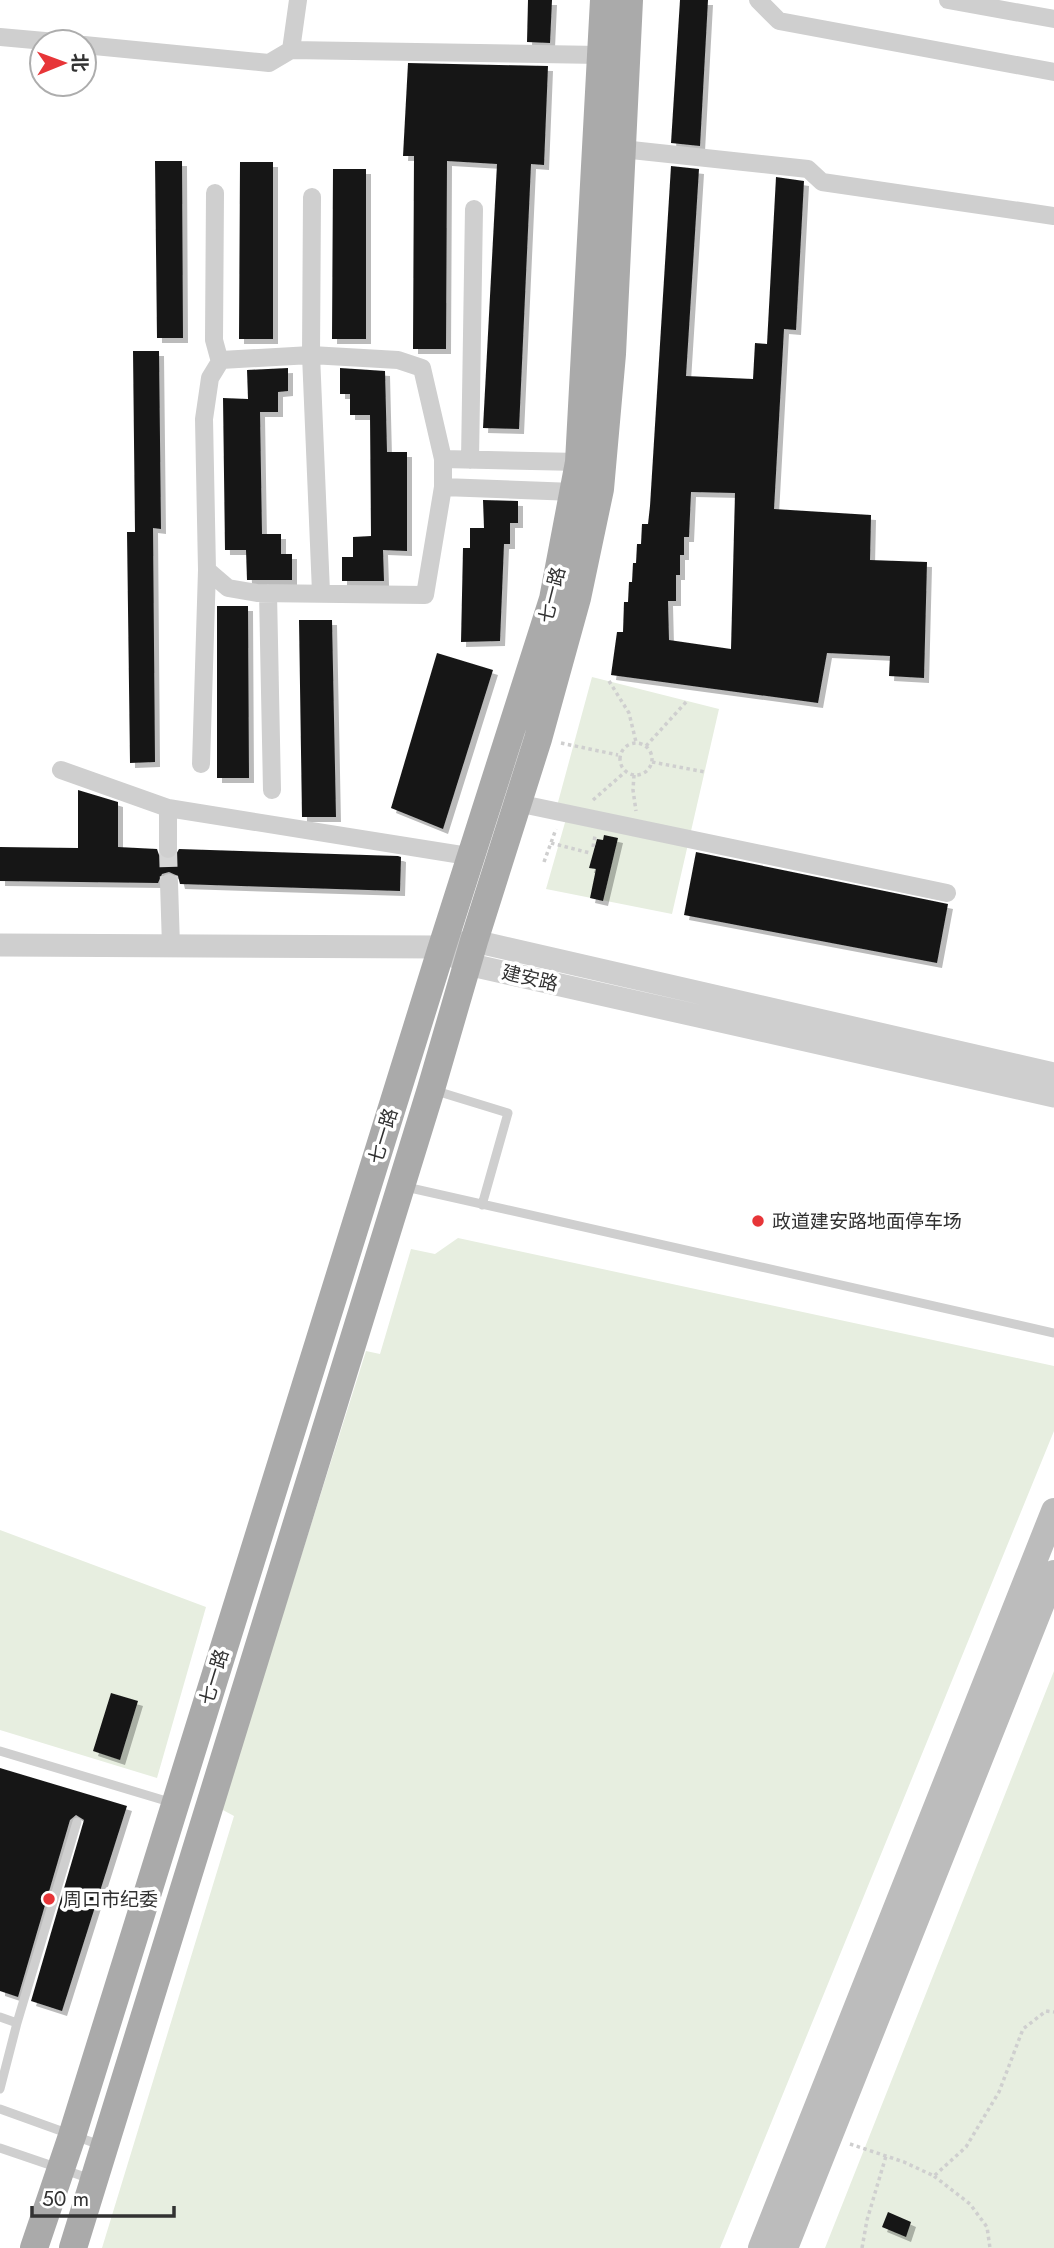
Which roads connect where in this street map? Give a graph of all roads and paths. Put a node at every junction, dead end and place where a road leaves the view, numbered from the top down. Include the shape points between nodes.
1 (298, 0) edge
2 (604, 0) edge
3 (629, 0) edge
4 (758, 0) edge
5 (948, 0) edge
6 (1054, 19) edge
7 (0, 37) edge
8 (28, 40) edge
9 (98, 46) edge
10 (291, 50) junction
11 (601, 55) junction
12 (1054, 72) edge
13 (622, 149) junction
14 (215, 193) dead end
15 (312, 197) dead end
16 (474, 209) dead end
17 (1054, 216) edge
18 (311, 355) junction
19 (220, 362) junction
20 (443, 459) junction
21 (470, 460) junction
22 (579, 462) junction
23 (443, 487) junction
24 (574, 492) junction
25 (207, 570) junction
26 (321, 592) junction
27 (268, 593) junction
28 (609, 681) dead end
29 (687, 701) dead end
30 (538, 739) junction
31 (636, 742) junction
32 (646, 746) junction
33 (619, 755) junction
34 (652, 762) junction
35 (201, 764) dead end
36 (61, 770) dead end
37 (625, 772) junction
38 (705, 772) dead end
39 (634, 775) junction
40 (272, 790) dead end
41 (517, 803) junction
42 (168, 808) junction
43 (562, 813) junction
44 (644, 830) junction
45 (551, 843) junction
46 (169, 849) tunnel mouth
47 (590, 853) dead end
48 (468, 856) dead end
49 (544, 862) dead end
50 (169, 883) tunnel mouth
51 (947, 893) dead end
52 (0, 945) edge
53 (170, 946) junction
54 (442, 947) junction
55 (470, 952) junction
56 (1054, 1074) edge
57 (431, 1089) junction
58 (1054, 1096) edge
59 (401, 1186) junction
60 (482, 1205) junction
61 (1054, 1333) edge
62 (1054, 1511) edge
63 (1054, 1573) edge
64 (0, 1751) edge
65 (174, 1803) junction
66 (77, 1822) dead end
67 (1054, 2012) edge
68 (0, 2017) edge
69 (17, 2023) junction
70 (0, 2089) edge
71 (0, 2109) edge
72 (72, 2136) junction
73 (829, 2137) junction
74 (105, 2146) junction
75 (0, 2148) edge
76 (886, 2156) junction
77 (60, 2170) junction
78 (934, 2176) junction
79 (95, 2180) junction
80 (34, 2248) edge
81 (73, 2248) edge
82 (761, 2248) edge
83 (785, 2248) edge
84 (862, 2248) edge
85 (990, 2248) edge

1 - 10 street
2 - 11 main road, 七一路
3 - 13 main road, 七一路
4 - 12 street via 779,21
5 - 6 street
7 - 8 street
9 - 10 street via 269,63
10 - 11 street
11 - 22 main road, 七一路
13 - 17 street via 807,169 822,182
13 - 30 main road, 七一路 via 600,489 577,598
14 - 19 street via 214,340
15 - 18 street
16 - 21 street
18 - 19 street
18 - 20 street via 398,360 422,368
18 - 26 street
19 - 25 street via 210,378 204,419
20 - 21 street
20 - 23 street
21 - 22 street
22 - 24 main road, 七一路
23 - 24 street
23 - 26 street via 425,595
24 - 54 main road, 七一路 via 553,599
25 - 27 street via 228,588
25 - 35 street
26 - 27 street
27 - 40 street
28 - 31 path via 629,713
29 - 32 path
30 - 33 path
30 - 41 main road, 七一路
31 - 32 path
31 - 33 path
32 - 34 path
33 - 37 path
34 - 38 path
34 - 39 path via 649,769
36 - 42 street
37 - 39 path
37 - 43 path via 596,799
39 - 44 path via 634,804
41 - 43 street
41 - 55 main road, 七一路
42 - 46 street
42 - 48 street
43 - 44 street
43 - 45 path
44 - 51 street
45 - 47 path
45 - 49 path
50 - 53 street
52 - 53 street
53 - 54 street
54 - 55 street, 建安路
54 - 65 main road, 七一路
55 - 56 street
55 - 57 main road, 七一路
55 - 58 street, 建安路
57 - 59 main road, 七一路
57 - 60 lane via 508,1113
59 - 60 lane
59 - 74 main road, 七一路
60 - 61 lane
62 - 82 main road
63 - 73 main road
64 - 65 lane
65 - 72 main road, 七一路
66 - 69 lane
67 - 78 path via 1046,2011 1023,2029 999,2092 966,2147
68 - 69 lane
69 - 70 lane
71 - 72 lane
72 - 74 lane
72 - 77 main road, 七一路
73 - 76 path
73 - 83 main road
74 - 79 main road, 七一路
75 - 77 lane
76 - 78 path
76 - 84 path
77 - 79 lane
77 - 80 main road, 七一路
78 - 85 path via 970,2204 987,2227
79 - 81 main road, 七一路

